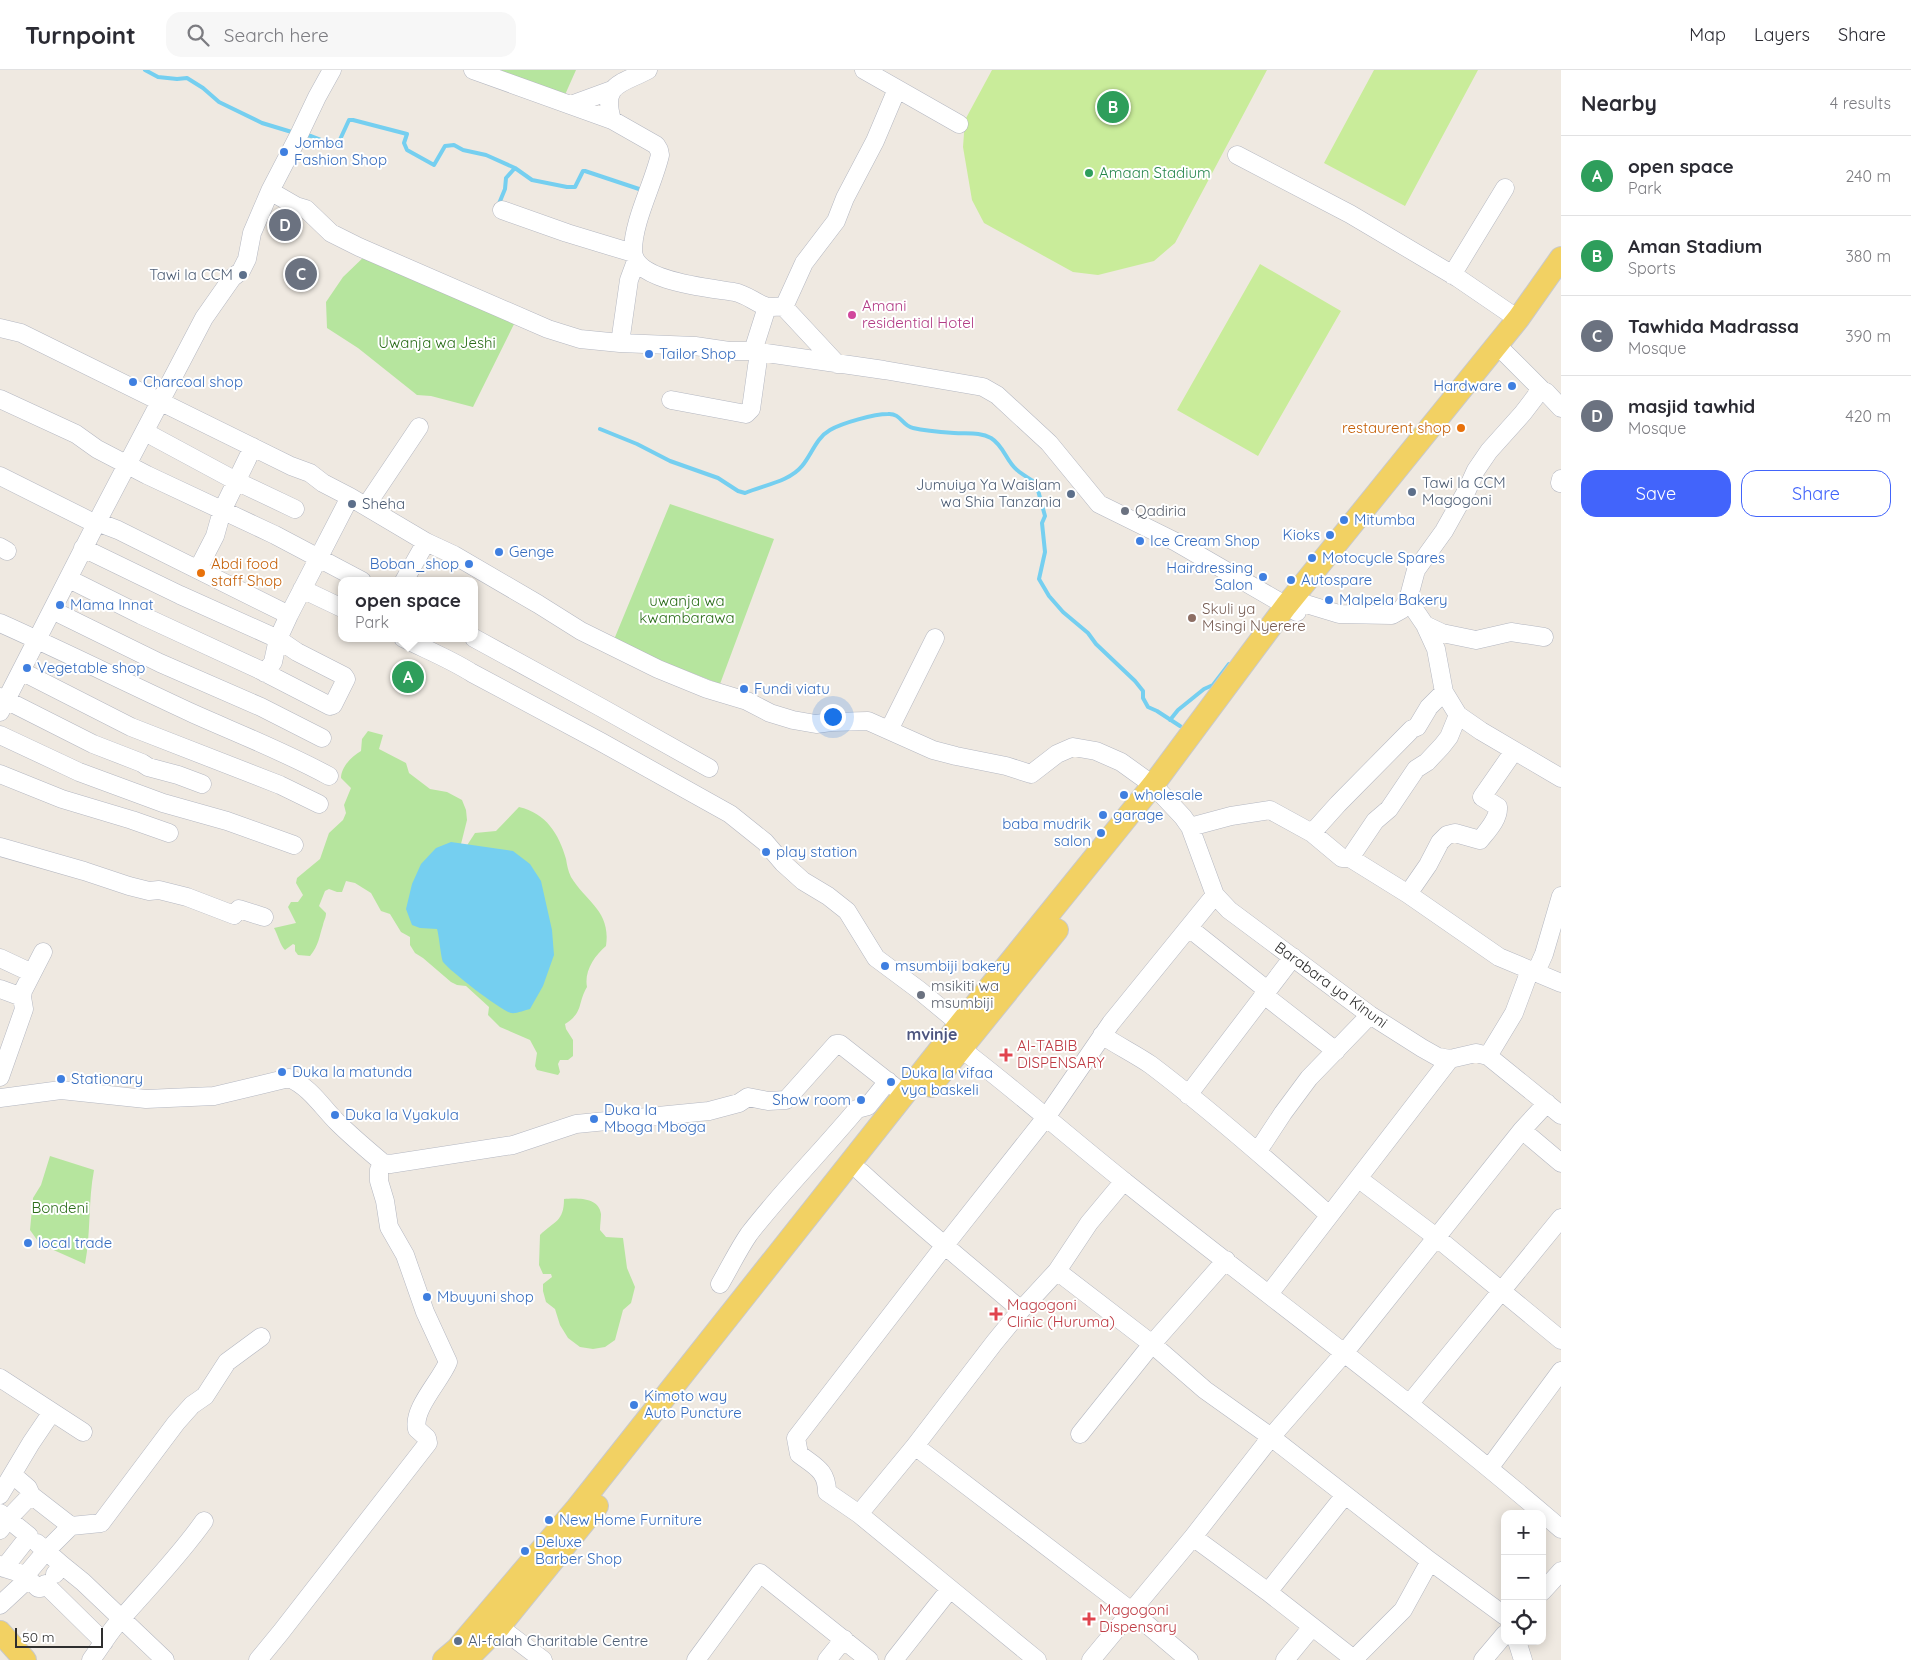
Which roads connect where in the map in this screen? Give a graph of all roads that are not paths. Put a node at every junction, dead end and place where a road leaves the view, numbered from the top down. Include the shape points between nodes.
1 (332, 70) edge
2 (473, 70) edge
3 (648, 70) edge
4 (864, 70) edge
5 (893, 81) edge
6 (612, 90) junction
7 (571, 105) junction
8 (612, 120) junction
9 (960, 124) dead end
10 (1237, 155) dead end
11 (1505, 188) dead end
12 (270, 191) junction
13 (502, 210) dead end
14 (635, 257) junction
15 (1561, 258) edge
16 (1452, 275) junction
17 (1561, 282) edge
18 (766, 307) junction
19 (784, 307) junction
20 (1518, 320) junction
21 (0, 328) edge
22 (620, 343) junction
23 (756, 351) junction
24 (1505, 353) junction
25 (837, 364) junction
26 (1542, 390) junction
27 (0, 399) edge
28 (161, 400) junction
29 (671, 400) dead end
30 (1561, 408) edge
31 (419, 427) dead end
32 (145, 432) junction
33 (253, 447) junction
34 (128, 464) junction
35 (0, 476) edge
36 (236, 481) junction
37 (350, 496) junction
38 (366, 506) junction
39 (295, 509) dead end
40 (222, 510) junction
41 (96, 523) junction
42 (426, 542) junction
43 (83, 548) junction
44 (318, 559) junction
45 (198, 570) junction
46 (354, 577) edge
47 (406, 577) edge
48 (69, 579) junction
49 (302, 589) junction
50 (1408, 600) junction
51 (338, 606) edge
52 (1296, 607) junction
53 (52, 610) junction
54 (289, 615) junction
55 (0, 623) edge
56 (1425, 626) junction
57 (1544, 637) dead end
58 (935, 638) dead end
59 (37, 639) junction
60 (278, 639) junction
61 (478, 640) edge
62 (411, 642) edge
63 (21, 672) junction
64 (265, 673) junction
65 (1444, 692) junction
66 (2, 703) edge
67 (1458, 715) junction
68 (889, 730) junction
69 (0, 735) edge
70 (322, 738) dead end
71 (1514, 750) junction
72 (709, 768) dead end
73 (0, 774) edge
74 (329, 776) dead end
75 (1561, 778) edge
76 (202, 784) dead end
77 (1159, 791) junction
78 (318, 804) dead end
79 (1190, 827) junction
80 (169, 833) dead end
81 (1312, 833) junction
82 (294, 845) dead end
83 (0, 847) edge
84 (1350, 858) junction
85 (1408, 894) junction
86 (1215, 895) junction
87 (1561, 896) edge
88 (264, 917) dead end
89 (1189, 928) junction
90 (43, 952) dead end
91 (1293, 957) junction
92 (0, 958) edge
93 (1533, 971) junction
94 (32, 973) junction
95 (1561, 983) edge
96 (0, 990) edge
97 (1265, 993) junction
98 (22, 997) junction
99 (1370, 1015) junction
100 (1102, 1035) junction
101 (957, 1038) junction
102 (1336, 1050) junction
103 (1488, 1056) junction
104 (1450, 1059) junction
105 (0, 1077) edge
106 (896, 1088) junction
107 (1188, 1095) junction
108 (0, 1098) edge
109 (1547, 1104) junction
110 (1561, 1115) edge
111 (1047, 1116) junction
112 (1522, 1130) junction
113 (1258, 1151) junction
114 (1559, 1157) edge
115 (383, 1164) junction
116 (861, 1172) junction
117 (1359, 1179) junction
118 (1124, 1181) junction
119 (1329, 1215) junction
120 (1561, 1218) edge
121 (1436, 1237) junction
122 (945, 1245) junction
123 (1226, 1260) junction
124 (1057, 1271) junction
125 (720, 1284) dead end
126 (1502, 1291) junction
127 (1269, 1294) junction
128 (1021, 1310) junction
129 (262, 1337) dead end
130 (1561, 1340) edge
131 (1152, 1344) junction
132 (1345, 1352) junction
133 (0, 1378) edge
134 (1558, 1382) edge
135 (1410, 1403) junction
136 (52, 1412) junction
137 (83, 1432) dead end
138 (1080, 1434) dead end
139 (1271, 1438) junction
140 (915, 1446) junction
141 (1490, 1467) junction
142 (13, 1475) junction
143 (1345, 1494) junction
144 (0, 1495) edge
145 (31, 1495) junction
146 (859, 1514) junction
147 (3, 1521) edge
148 (204, 1521) dead end
149 (71, 1526) junction
150 (1561, 1528) edge
151 (29, 1536) junction
152 (1192, 1537) junction
153 (46, 1551) junction
154 (1430, 1561) junction
155 (62, 1565) junction
156 (2, 1567) edge
157 (1561, 1571) edge
158 (33, 1580) junction
159 (1546, 1588) edge
160 (950, 1589) junction
161 (1268, 1592) junction
162 (0, 1605) edge
163 (1130, 1610) junction
164 (1501, 1613) edge
165 (122, 1619) junction
166 (492, 1621) junction
167 (1312, 1627) junction
168 (0, 1632) edge
169 (844, 1639) junction
170 (1501, 1639) edge
171 (104, 1642) junction
172 (1518, 1645) edge
173 (0, 1650) edge
174 (9, 1660) edge
175 (25, 1660) edge
176 (91, 1660) edge
177 (166, 1660) edge
178 (258, 1660) edge
179 (444, 1660) edge
180 (466, 1660) edge
181 (479, 1660) edge
182 (544, 1660) edge
183 (696, 1660) edge
184 (827, 1660) edge
185 (869, 1660) edge
186 (894, 1660) edge
187 (1037, 1660) edge
188 (1090, 1660) edge
189 (1189, 1660) edge
190 (1285, 1660) edge
191 (1355, 1660) edge
192 (1483, 1660) edge
193 (1523, 1660) edge

1 - 12 street
2 - 7 street
3 - 6 street
4 - 5 street
5 - 9 street
5 - 19 street via 875,142 836,221 804,263
6 - 7 street
6 - 8 street via 609,98
7 - 8 street
8 - 14 street via 652,142 659,150 657,167 635,234
10 - 16 street via 1350,214
11 - 16 street
12 - 22 street via 306,209 331,233 548,329 580,339
12 - 28 street via 252,233 244,265 204,318
13 - 14 street
14 - 18 street via 645,269 675,282 746,295
14 - 22 street via 628,280
15 - 20 main road
16 - 20 street
17 - 24 main road
18 - 19 street
18 - 23 street
19 - 25 street
20 - 52 main road
21 - 28 street via 21,333
22 - 23 street
23 - 25 street
23 - 29 street via 751,409 746,414
24 - 26 street
24 - 52 main road
25 - 52 street via 965,384 990,391 1049,443 1100,504
26 - 30 street
26 - 50 street via 1476,470 1444,531 1416,570
27 - 34 street via 76,434
28 - 32 street
28 - 33 street
31 - 38 street
32 - 34 street
32 - 36 street
33 - 36 street
33 - 37 street
34 - 40 street
34 - 41 street
35 - 41 street
36 - 39 street
36 - 40 street
37 - 38 street
37 - 44 street
38 - 42 street
40 - 44 street
40 - 45 street via 215,536
41 - 43 street
41 - 45 street via 118,530
42 - 47 street
42 - 68 street via 454,555 581,631 690,682 793,720 816,724 868,721
43 - 48 street
43 - 60 street
44 - 46 street
44 - 49 street
45 - 54 street
48 - 53 street
48 - 64 street
49 - 51 street
49 - 54 street
50 - 52 street via 1401,610 1392,615 1339,614
50 - 56 street
52 - 77 main road
53 - 59 street
53 - 70 street
54 - 60 street
55 - 59 street
56 - 57 street via 1442,634 1476,640 1511,632
56 - 65 street via 1436,649
58 - 68 street
59 - 63 street
59 - 74 street
60 - 64 street via 273,662
60 - 64 street via 346,679 330,706
61 - 72 street
62 - 101 street via 453,660 472,674 730,814 759,837 803,881 846,911 876,958 919,990
63 - 66 street
63 - 78 street via 139,730 280,785
65 - 67 street
65 - 81 street via 1429,707 1417,727 1358,783
66 - 76 street via 148,767
67 - 71 street
67 - 84 street via 1449,737 1427,762 1416,769
68 - 77 street, Barabara ya Kinuni via 933,750 1031,774 1057,754 1072,747 1084,748 1121,762
69 - 82 street via 79,772
71 - 75 street
71 - 85 street via 1482,797 1498,807 1498,811 1480,840 1455,833 1448,835 1440,842
73 - 80 street via 62,799
77 - 79 street, Barabara ya Kinuni
77 - 101 main road
79 - 81 street via 1270,810
79 - 86 street, Barabara ya Kinuni
81 - 84 street via 1342,858
83 - 88 street via 129,886 187,897 234,915 239,909
84 - 85 street
85 - 93 street via 1499,957
86 - 89 street
86 - 91 street, Barabara ya Kinuni via 1229,910
87 - 93 street via 1544,954
89 - 97 street
89 - 100 street
90 - 94 street
91 - 97 street
91 - 99 street, Barabara ya Kinuni
92 - 94 street
93 - 95 street
93 - 103 street via 1514,1013
94 - 98 street
96 - 98 street
97 - 102 street
97 - 107 street
98 - 105 street via 24,1009
99 - 102 street
99 - 104 street, Barabara ya Kinuni via 1438,1057
100 - 107 street via 1149,1064
100 - 111 street
101 - 106 main road
101 - 111 street
101 - 116 main road
102 - 113 street via 1309,1078
103 - 104 street via 1476,1053
103 - 109 street
104 - 117 street
106 - 115 street via 842,1045 836,1044 786,1100 748,1097 740,1103 709,1111 576,1124 512,1145
106 - 125 street via 868,1106 857,1109 748,1236
106 - 166 main road
107 - 113 street
108 - 115 street via 61,1090 146,1099 214,1096 290,1078 300,1082
109 - 110 street
109 - 112 street
111 - 118 street
111 - 122 street
112 - 114 street
112 - 121 street
113 - 119 street
115 - 178 street via 379,1170 379,1181 389,1227 405,1255 425,1312 448,1362 417,1418 417,1429 428,1443
116 - 122 street
116 - 166 main road
117 - 119 street
117 - 121 street
118 - 123 street
118 - 124 street via 1089,1223
119 - 127 street
120 - 126 street
121 - 126 street
121 - 132 street
122 - 128 street
122 - 146 street via 796,1438 799,1454 823,1473 827,1492
123 - 127 street
123 - 131 street
124 - 128 street
124 - 131 street
126 - 130 street
126 - 135 street
127 - 132 street
128 - 140 street
129 - 149 street via 227,1362 205,1396 176,1423 101,1523
131 - 138 street
131 - 139 street via 1205,1390
132 - 135 street
132 - 139 street
133 - 136 street
134 - 141 street
135 - 141 street
136 - 137 street
136 - 142 street
139 - 143 street
139 - 152 street
140 - 146 street
140 - 163 street
141 - 150 street
142 - 144 street
142 - 145 street
143 - 154 street
143 - 161 street
145 - 147 street
145 - 149 street
146 - 160 street
147 - 151 street
148 - 165 street
149 - 153 street
151 - 153 street
151 - 156 street
152 - 161 street
152 - 163 street
153 - 155 street
153 - 158 street
154 - 164 street
154 - 191 street via 1403,1610
155 - 158 street
155 - 165 street
156 - 158 street
157 - 159 street
158 - 162 street
158 - 171 street
160 - 186 street
160 - 187 street
161 - 167 street
163 - 188 street
163 - 189 street
165 - 171 street
165 - 177 street
166 - 179 main road
166 - 180 main road
166 - 181 street
166 - 182 street
167 - 190 street
167 - 191 street
168 - 175 main road
169 - 183 street via 760,1573
169 - 184 street
169 - 185 street
170 - 192 street
171 - 176 street
172 - 193 street
173 - 174 main road

